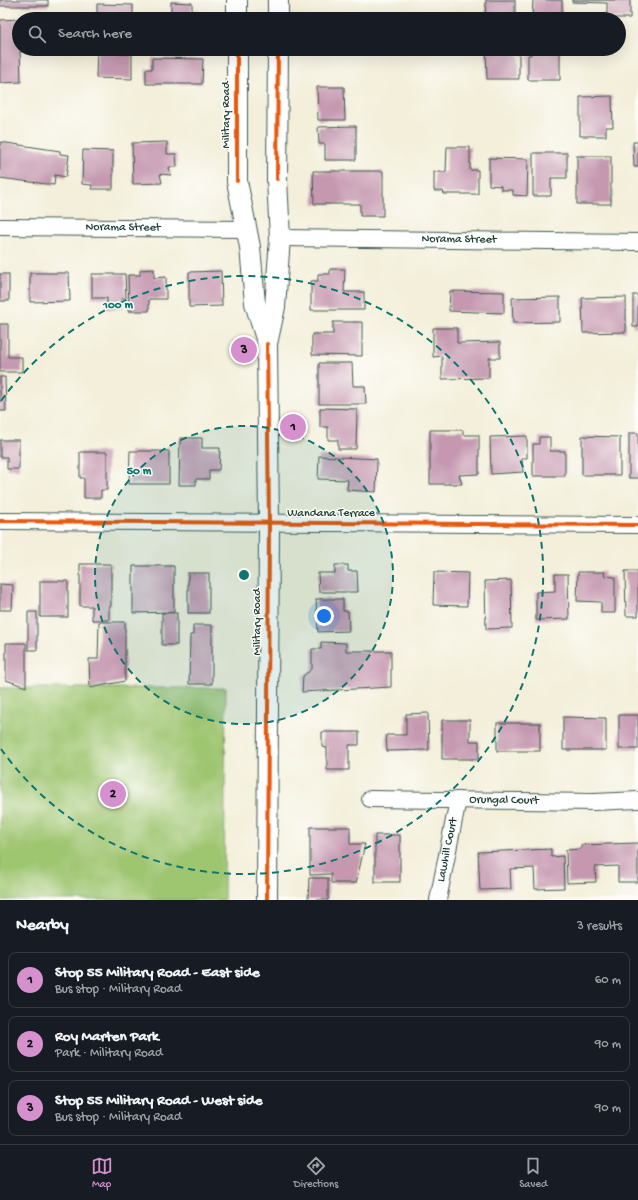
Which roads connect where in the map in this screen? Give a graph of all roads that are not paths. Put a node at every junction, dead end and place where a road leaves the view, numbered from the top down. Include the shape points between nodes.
1 (237, 0) edge
2 (278, 0) edge
3 (237, 12) edge
4 (278, 12) edge
5 (237, 56) edge
6 (278, 56) edge
7 (0, 227) edge
8 (246, 229) junction
9 (280, 238) junction
10 (638, 242) edge
11 (267, 344) junction
12 (0, 521) edge
13 (269, 523) junction
14 (638, 526) edge
15 (370, 799) dead end
16 (458, 800) junction
17 (638, 800) edge
18 (267, 900) edge
19 (438, 900) edge

1 - 3 street
2 - 4 street
5 - 8 street, Military Road via 237,181
6 - 9 street, Military Road via 277,179
7 - 8 street, Norama Street
8 - 11 street, Military Road via 255,303
9 - 10 street, Norama Street
9 - 11 street, Military Road via 275,307
11 - 13 street, Military Road
12 - 13 street, Wandana Terrace
13 - 14 street, Wandana Terrace
13 - 18 street, Military Road
15 - 16 street, Orungal Court
16 - 17 street, Orungal Court
16 - 19 street, Lawhill Court

